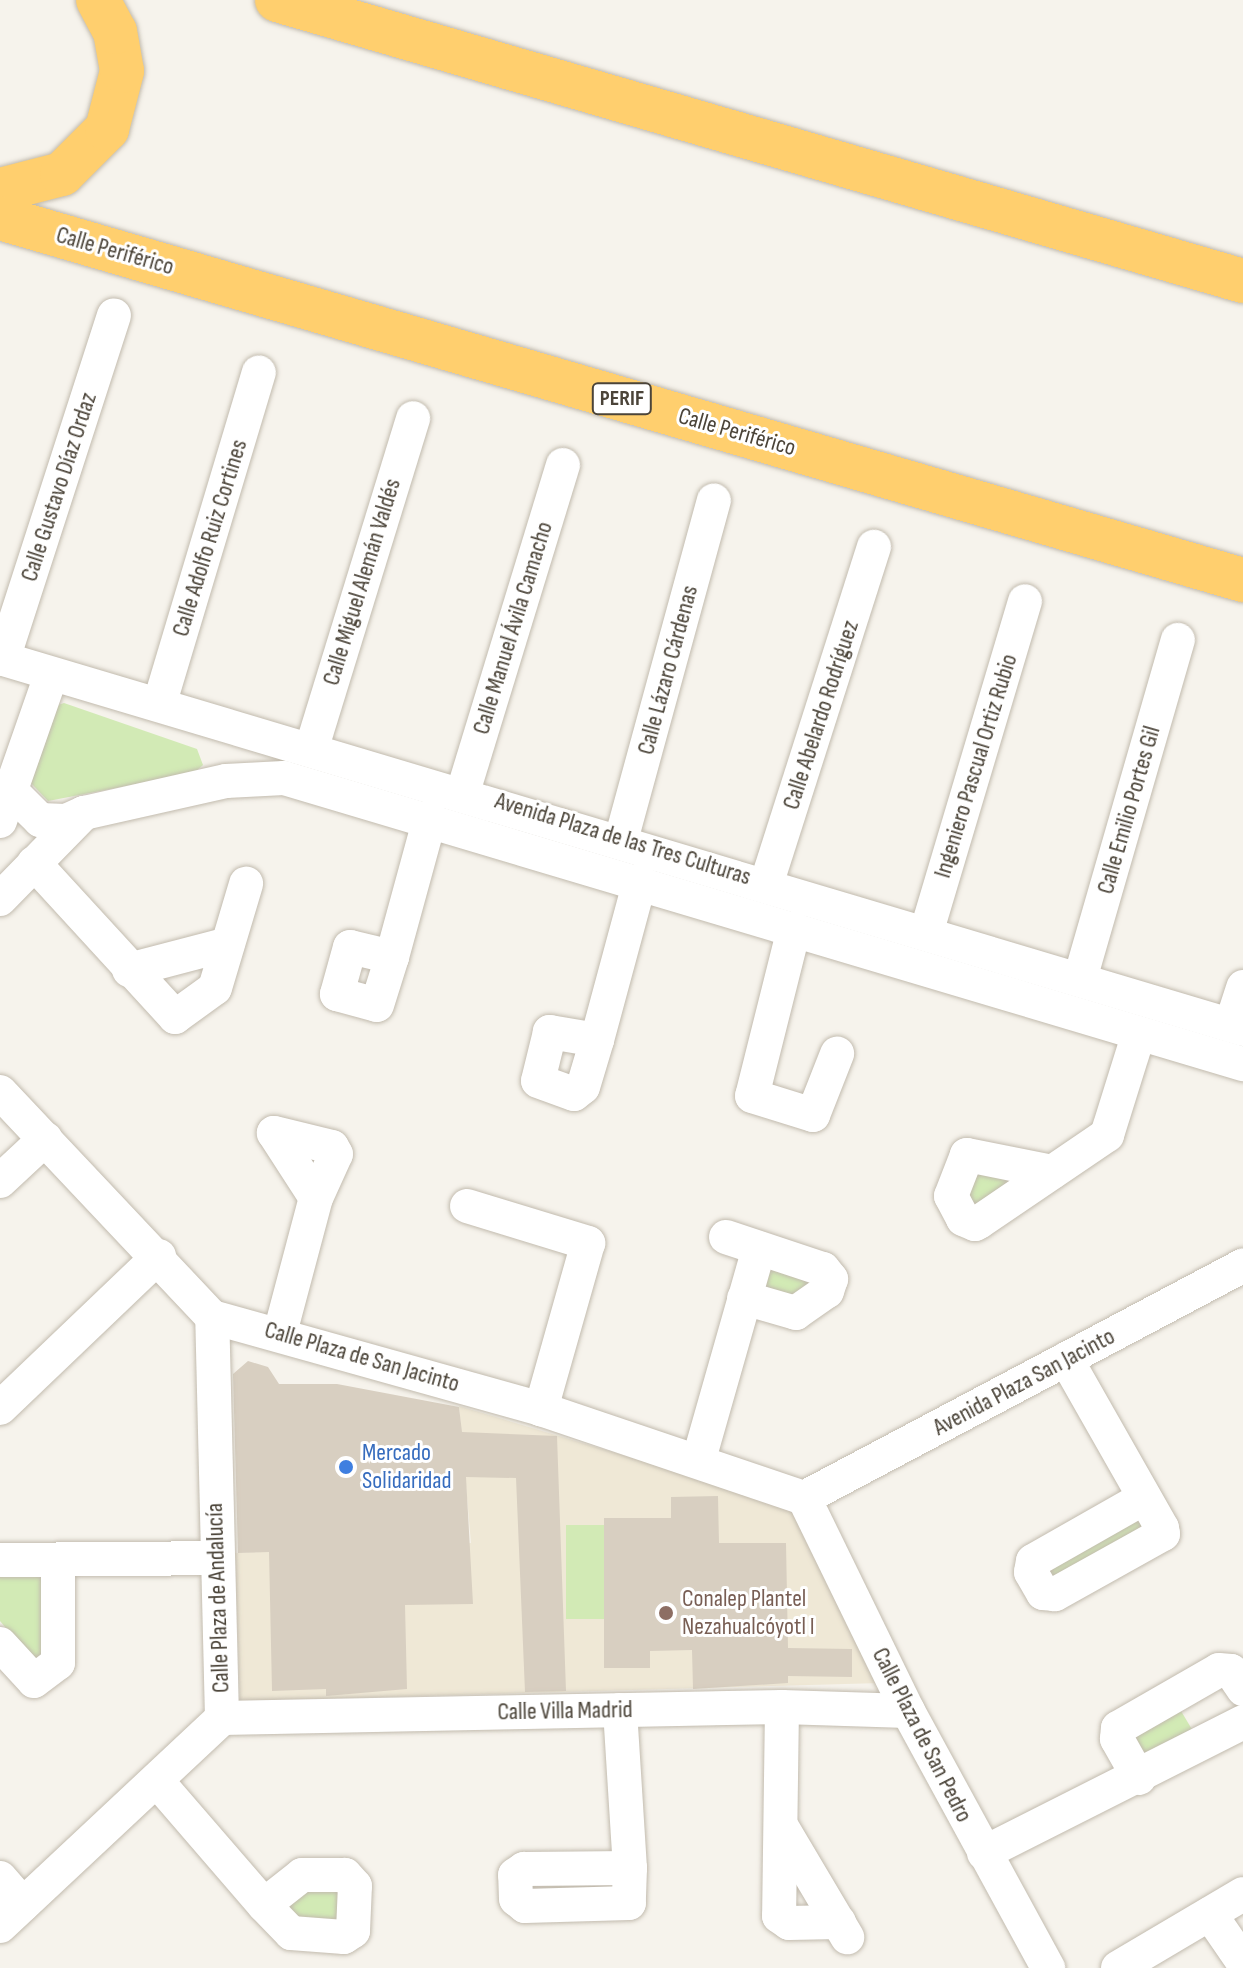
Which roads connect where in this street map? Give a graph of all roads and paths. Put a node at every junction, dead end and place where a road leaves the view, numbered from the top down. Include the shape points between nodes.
1 (98, 0) edge
2 (277, 0) edge
3 (0, 190) edge
4 (0, 218) edge
5 (1243, 281) edge
6 (114, 315) dead end
7 (259, 373) dead end
8 (413, 418) dead end
9 (563, 465) dead end
10 (714, 500) dead end
11 (874, 547) dead end
12 (1243, 580) edge
13 (1025, 601) dead end
14 (1178, 640) dead end
15 (2, 659) edge
16 (51, 675) junction
17 (160, 702) junction
18 (207, 716) junction
19 (312, 747) junction
20 (226, 781) junction
21 (463, 792) junction
22 (6, 806) edge
23 (84, 813) junction
24 (430, 818) junction
25 (621, 840) junction
26 (34, 863) junction
27 (640, 881) junction
28 (767, 882) junction
29 (246, 884) dead end
30 (0, 899) edge
31 (794, 929) junction
32 (927, 930) junction
33 (228, 944) junction
34 (392, 957) dead end
35 (129, 970) junction
36 (1080, 979) junction
37 (1243, 987) edge
38 (1237, 1027) edge
39 (1138, 1036) junction
40 (597, 1040) dead end
41 (837, 1054) dead end
42 (1243, 1064) edge
43 (0, 1092) edge
44 (45, 1139) junction
45 (1052, 1172) dead end
46 (0, 1181) edge
47 (316, 1198) dead end
48 (467, 1206) dead end
49 (726, 1237) dead end
50 (759, 1248) junction
51 (159, 1256) junction
52 (1243, 1266) edge
53 (744, 1298) junction
54 (212, 1317) junction
55 (280, 1333) junction
56 (1066, 1359) junction
57 (0, 1408) edge
58 (541, 1409) junction
59 (699, 1459) junction
60 (804, 1498) junction
61 (1144, 1498) dead end
62 (217, 1558) junction
63 (0, 1560) edge
64 (58, 1562) junction
65 (0, 1644) edge
66 (1243, 1689) edge
67 (782, 1707) junction
68 (620, 1710) junction
69 (908, 1711) junction
70 (222, 1718) junction
71 (1243, 1722) edge
72 (1139, 1778) junction
73 (157, 1781) junction
74 (783, 1829) junction
75 (984, 1853) junction
76 (630, 1868) dead end
77 (0, 1878) edge
78 (1243, 1894) edge
79 (264, 1905) dead end
80 (1210, 1914) junction
81 (12, 1915) edge
82 (1243, 1962) edge
83 (1048, 1968) edge
84 (1118, 1968) edge

1 - 3 highway via 121,61 120,90 107,129 62,174
2 - 5 highway
4 - 12 highway, Calle Periférico / PERIF
6 - 15 street, Calle Gustavo Díaz Ordaz
7 - 17 street, Calle Adolfo Ruiz Cortines
8 - 19 street, Calle Miguel Alemán Valdés
9 - 21 street, Calle Manuel Ávila Camacho
10 - 25 street, Calle Lázaro Cárdenas
11 - 28 street, Calle Abelardo Rodríguez
13 - 32 street, Ingeniero Pascual Ortiz Rubio
14 - 36 street, Calle Emilio Portes Gil
15 - 16 street, Avenida Plaza de las Tres Culturas
16 - 17 street, Avenida Plaza de las Tres Culturas
16 - 22 street
17 - 18 street, Avenida Plaza de las Tres Culturas
18 - 19 street, Avenida Plaza de las Tres Culturas
18 - 20 street via 227,747
19 - 21 street, Avenida Plaza de las Tres Culturas
20 - 23 street, Avenida Plaza de las Tres Culturas
20 - 24 street, Avenida Plaza de las Tres Culturas via 284,778
21 - 25 street, Avenida Plaza de las Tres Culturas
22 - 23 street, Avenida Plaza de las Tres Culturas via 40,820 66,821
23 - 26 street
24 - 27 street, Avenida Plaza de las Tres Culturas
24 - 34 street
25 - 28 street, Avenida Plaza de las Tres Culturas
26 - 30 street
26 - 35 street
27 - 31 street, Avenida Plaza de las Tres Culturas
27 - 40 street
28 - 32 street, Avenida Plaza de las Tres Culturas
29 - 33 street
31 - 39 street, Avenida Plaza de las Tres Culturas
31 - 41 street via 752,1096 813,1115
32 - 36 street, Avenida Plaza de las Tres Culturas
33 - 35 street
33 - 35 street via 215,988 180,1016 168,1013
36 - 38 street, Avenida Plaza de las Tres Culturas
37 - 38 street
39 - 42 street, Avenida Plaza de las Tres Culturas
39 - 45 street via 1110,1132
43 - 44 street
44 - 46 street
44 - 51 street
47 - 55 street
48 - 58 street via 579,1235 588,1243
49 - 50 street
50 - 53 street
50 - 53 street via 823,1269 831,1284 796,1313
51 - 54 street
51 - 57 street
52 - 56 street, Avenida Plaza San Jacinto
53 - 59 street
54 - 55 street, Calle Plaza de San Jacinto
54 - 62 street, Calle Plaza de Andalucía
55 - 58 street, Calle Plaza de San Jacinto
56 - 60 street, Avenida Plaza San Jacinto
56 - 61 street
58 - 59 street, Calle Plaza de San Jacinto
59 - 60 street, Calle Plaza de San Jacinto
60 - 69 street, Calle Plaza de San Pedro
62 - 64 street
62 - 70 street, Calle Plaza de Andalucía
63 - 64 street
64 - 65 street via 58,1663 34,1681
66 - 72 street via 1231,1671 1219,1670 1118,1728 1117,1739
67 - 68 street, Calle Villa Madrid
67 - 69 street, Calle Villa Madrid
67 - 74 street
68 - 70 street, Calle Villa Madrid
68 - 76 street
69 - 75 street, Calle Plaza de San Pedro
70 - 73 street, Calle Plaza de Andalucía
71 - 72 street
72 - 75 street
73 - 79 street
73 - 81 street, Calle Plaza de Andalucía
74 - 74 street via 781,1920 843,1929
75 - 83 street, Calle Plaza de San Pedro
77 - 81 street
78 - 80 street
80 - 82 street
80 - 84 street

